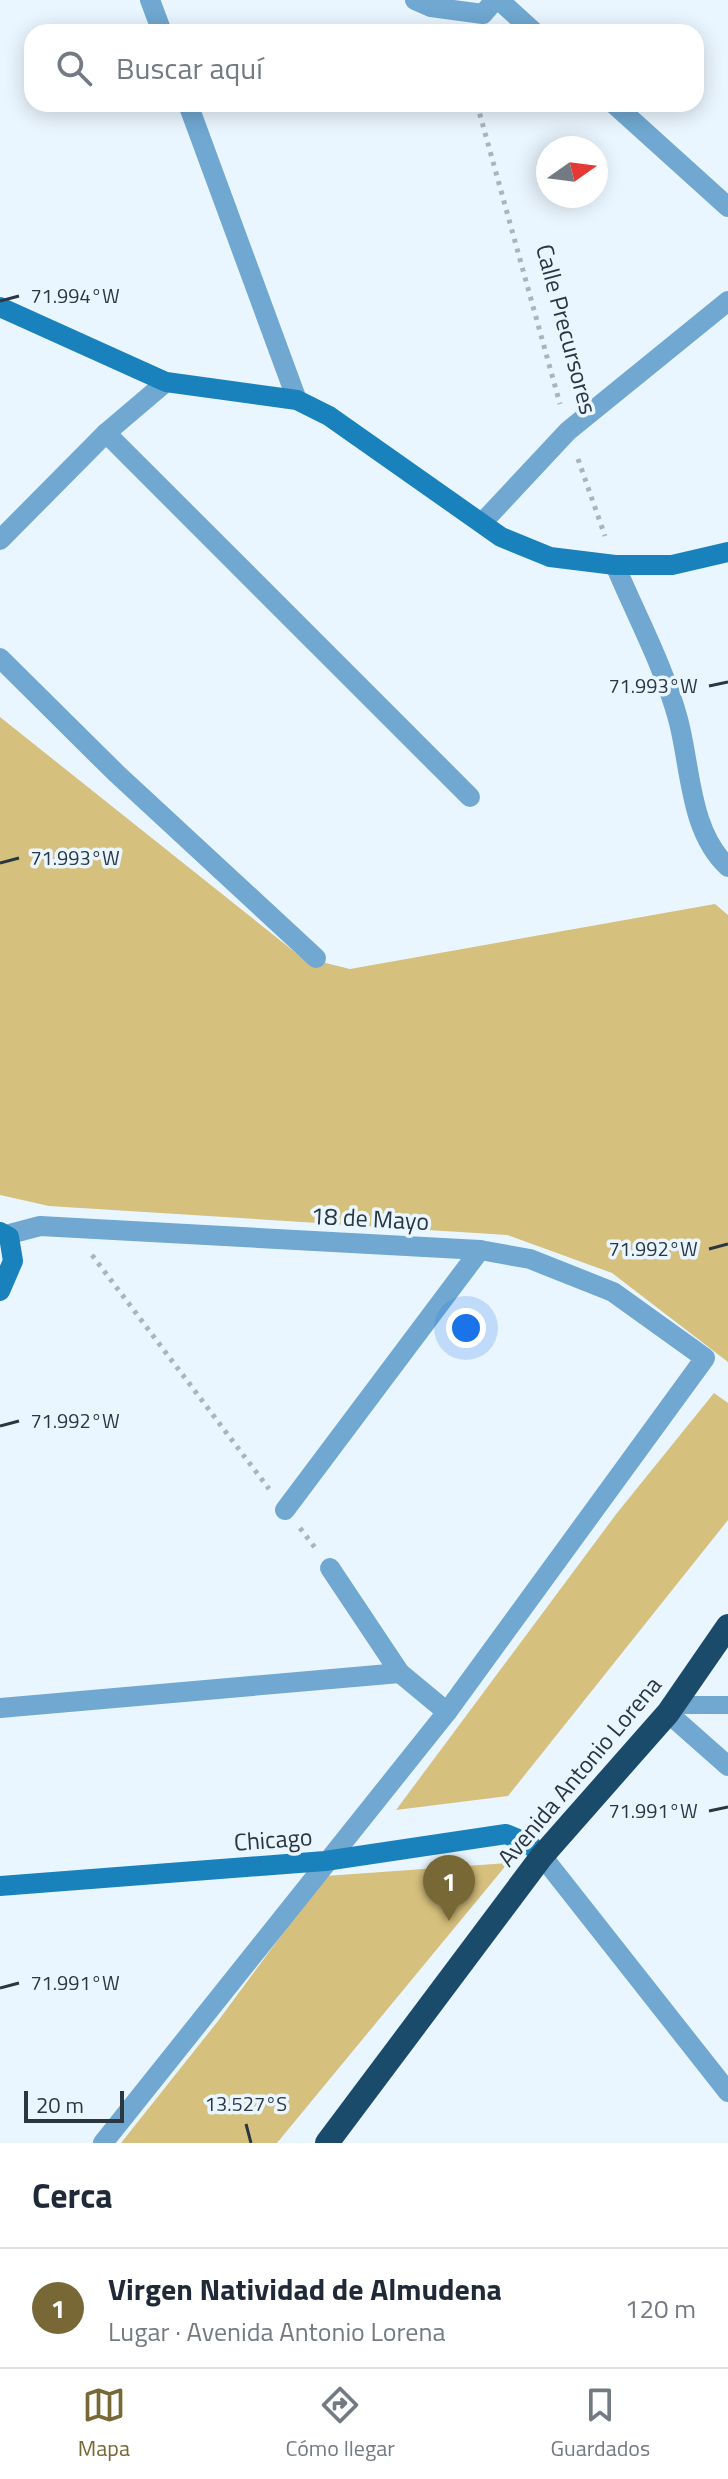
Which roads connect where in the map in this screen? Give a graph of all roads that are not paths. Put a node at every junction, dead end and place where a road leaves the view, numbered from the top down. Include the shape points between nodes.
1 (150, 0) edge
2 (415, 0) edge
3 (497, 0) edge
4 (159, 24) edge
5 (525, 24) edge
6 (191, 112) edge
7 (623, 112) edge
8 (728, 207) edge
9 (728, 301) edge
10 (0, 307) edge
11 (166, 382) junction
12 (297, 400) junction
13 (106, 433) junction
14 (482, 523) junction
15 (0, 540) edge
16 (728, 552) edge
17 (615, 565) junction
18 (0, 658) edge
19 (470, 797) dead end
20 (728, 867) edge
21 (316, 958) dead end
22 (3, 1233) edge
23 (480, 1250) junction
24 (0, 1291) edge
25 (285, 1510) road end
26 (330, 1568) dead end
27 (728, 1626) edge
28 (400, 1673) junction
29 (728, 1705) edge
30 (0, 1708) edge
31 (671, 1709) junction
32 (447, 1712) junction
33 (728, 1766) edge
34 (542, 1856) junction
35 (325, 1861) junction
36 (2, 1888) edge
37 (728, 2092) edge
38 (103, 2143) edge
39 (327, 2143) edge

1 - 4 street
2 - 3 street via 483,14
3 - 5 street
6 - 12 street
7 - 8 street
9 - 14 street via 568,431
10 - 11 main road
11 - 12 main road
11 - 13 street
12 - 14 main road via 329,416
13 - 15 street
13 - 19 street
14 - 17 main road via 501,537 550,557
16 - 17 main road via 672,565
17 - 20 street via 678,717 699,817 717,857
18 - 21 street
22 - 23 street, 18 de Mayo via 40,1226
22 - 24 main road via 13,1261
23 - 25 street
23 - 32 street, 18 de Mayo via 530,1259 613,1292 705,1358
26 - 28 street
27 - 31 highway, Avenida Antonio Lorena
28 - 30 street
28 - 32 street
29 - 31 lane
31 - 33 street
31 - 34 highway, Avenida Antonio Lorena
32 - 35 street
34 - 35 main road, Chicago via 506,1834
34 - 37 street
34 - 39 highway, Avenida Antonio Lorena
35 - 36 main road, Chicago
35 - 38 street

